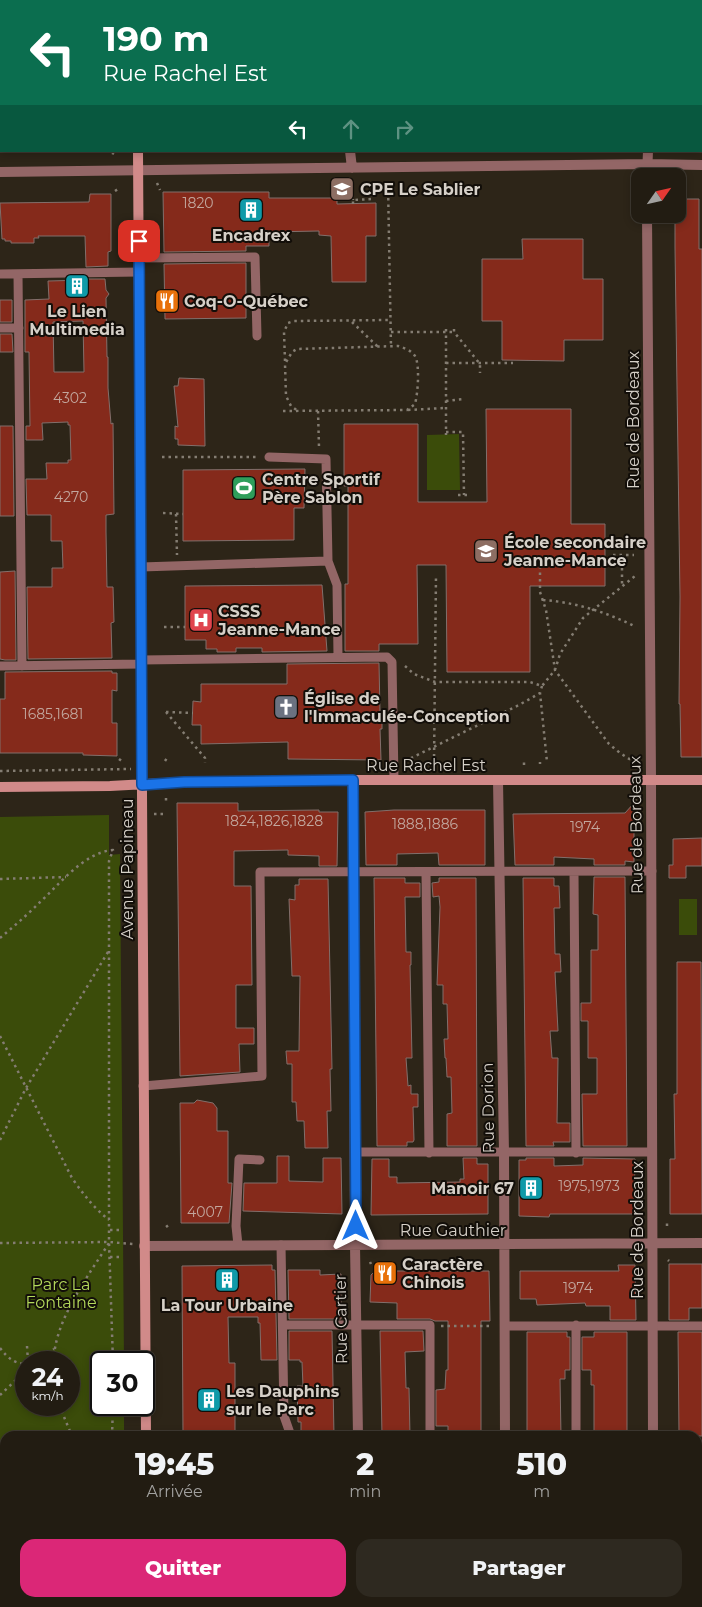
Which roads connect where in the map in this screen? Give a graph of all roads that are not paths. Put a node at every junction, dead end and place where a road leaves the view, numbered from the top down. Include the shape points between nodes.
1 (138, 152) edge
2 (350, 152) edge
3 (648, 152) edge
4 (648, 164) junction
5 (702, 165) edge
6 (352, 168) junction
7 (648, 168) edge
8 (138, 171) junction
9 (0, 172) edge
10 (647, 223) edge
11 (140, 258) junction
12 (139, 272) junction
13 (0, 274) edge
14 (18, 274) junction
15 (0, 328) edge
16 (19, 328) junction
17 (256, 336) dead end
18 (269, 458) road end
19 (328, 561) junction
20 (141, 567) junction
21 (338, 656) junction
22 (141, 662) junction
23 (0, 666) edge
24 (22, 666) junction
25 (651, 779) junction
26 (353, 780) junction
27 (394, 780) junction
28 (498, 780) junction
29 (702, 780) edge
30 (142, 785) junction
31 (0, 787) edge
32 (652, 871) junction
33 (354, 872) junction
34 (426, 872) junction
35 (500, 872) junction
36 (574, 872) junction
37 (143, 1086) junction
38 (355, 1152) junction
39 (652, 1152) junction
40 (429, 1153) junction
41 (504, 1153) junction
42 (576, 1153) junction
43 (260, 1160) dead end
44 (653, 1243) junction
45 (702, 1243) edge
46 (238, 1245) junction
47 (281, 1245) junction
48 (355, 1245) junction
49 (504, 1245) junction
50 (144, 1246) junction
51 (282, 1325) junction
52 (356, 1325) junction
53 (576, 1325) junction
54 (504, 1326) junction
55 (702, 1326) edge
56 (653, 1327) junction
57 (146, 1431) edge
58 (289, 1431) edge
59 (358, 1431) edge
60 (430, 1431) edge
61 (505, 1431) edge
62 (576, 1431) edge
63 (653, 1431) edge

1 - 8 main road, Avenue Papineau
2 - 6 street
3 - 4 street
4 - 5 street
4 - 6 street
4 - 7 street
6 - 8 street
8 - 9 street
8 - 11 main road, Avenue Papineau
10 - 25 street, Rue de Bordeaux
11 - 12 main road, Avenue Papineau
11 - 17 lane via 255,257
12 - 14 lane
12 - 20 main road, Avenue Papineau
13 - 14 lane
14 - 16 lane
15 - 16 lane
16 - 24 lane
18 - 19 lane via 326,459
19 - 20 lane
19 - 21 lane via 337,585
20 - 22 main road, Avenue Papineau
21 - 22 lane
21 - 27 lane via 388,657 392,662
22 - 24 lane
22 - 30 main road, Avenue Papineau
23 - 24 lane
25 - 28 main road, Rue Rachel Est
25 - 29 main road, Rue Rachel Est
25 - 32 street, Rue de Bordeaux
26 - 27 main road, Rue Rachel Est
26 - 30 main road, Rue Rachel Est
26 - 33 street, Rue Cartier
27 - 28 main road, Rue Rachel Est
28 - 35 street, Rue Dorion
30 - 31 main road, Rue Rachel Est
30 - 37 main road, Avenue Papineau
32 - 36 lane
32 - 39 street, Rue de Bordeaux
33 - 34 lane
33 - 37 lane via 260,872 262,1076
33 - 38 street, Rue Cartier
34 - 35 lane
34 - 40 lane
35 - 36 lane
35 - 41 street, Rue Dorion
36 - 42 lane
37 - 50 main road, Avenue Papineau
38 - 40 lane
38 - 48 street, Rue Cartier
39 - 42 lane
39 - 44 street, Rue de Bordeaux
40 - 41 lane
41 - 42 lane
41 - 49 street, Rue Dorion
43 - 46 lane via 239,1159
44 - 45 street, Rue Gauthier
44 - 49 street, Rue Gauthier
44 - 56 street, Rue de Bordeaux
46 - 47 street, Rue Gauthier
46 - 50 street, Rue Gauthier
47 - 48 street, Rue Gauthier
47 - 51 lane
48 - 49 street, Rue Gauthier
48 - 52 street, Rue Cartier
49 - 54 street, Rue Dorion
50 - 57 main road, Avenue Papineau
51 - 52 lane
51 - 58 lane via 284,1416
52 - 59 street, Rue Cartier
52 - 60 lane via 430,1326
53 - 54 lane
53 - 56 lane
53 - 62 lane
54 - 61 street, Rue Dorion
55 - 56 lane
56 - 63 street, Rue de Bordeaux

